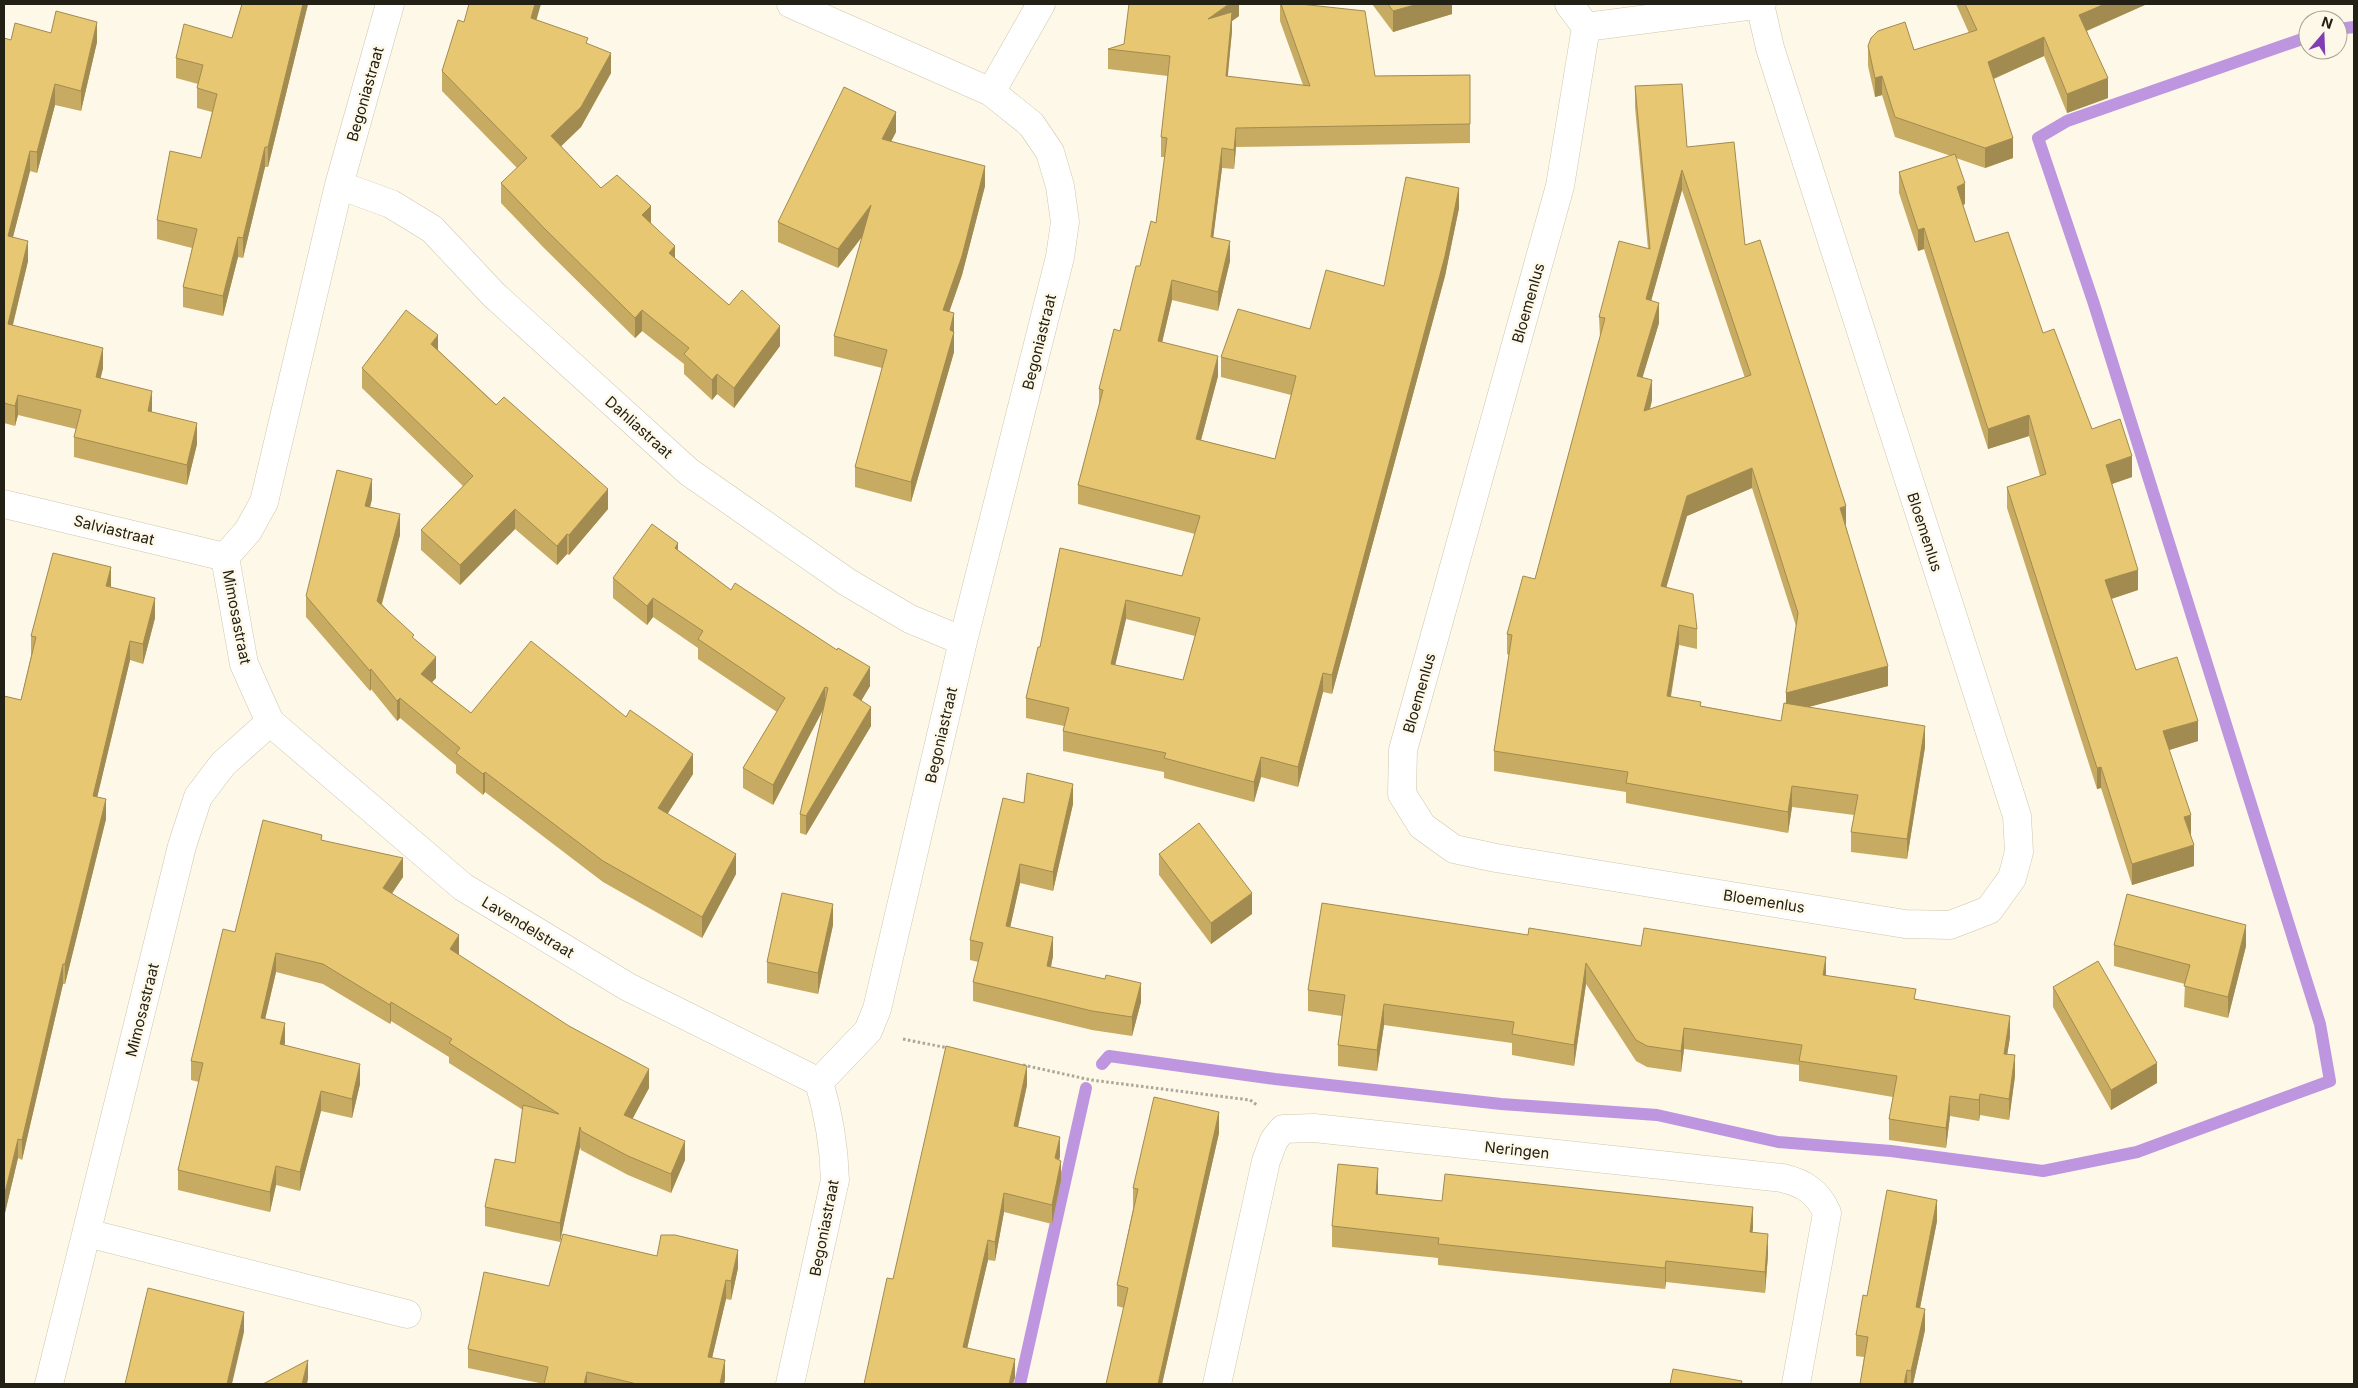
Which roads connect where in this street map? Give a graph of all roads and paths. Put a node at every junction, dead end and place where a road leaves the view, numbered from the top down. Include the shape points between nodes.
1 (390, 4) edge
2 (791, 4) edge
3 (1041, 4) edge
4 (1569, 4) edge
5 (1761, 4) edge
6 (1586, 27) junction
7 (991, 92) junction
8 (339, 185) junction
9 (4, 504) edge
10 (225, 557) junction
11 (963, 641) junction
12 (270, 722) junction
13 (868, 1031) junction
14 (955, 1050) edge
15 (1014, 1063) edge
16 (819, 1082) junction
17 (1283, 1129) junction
18 (87, 1233) junction
19 (406, 1314) dead end
20 (49, 1384) edge
21 (790, 1384) edge
22 (1217, 1384) edge
23 (1796, 1384) edge

1 - 8 street, Begoniastraat
2 - 7 street, Begoniastraat
3 - 7 street
4 - 6 street
5 - 6 street
5 - 6 street, Bloemenlus via 1770,48 2017,816 2019,852 2012,878 1989,910 1950,925 1904,924 1454,849 1422,826 1402,794 1404,750 1560,186
7 - 11 street, Begoniastraat via 1032,124 1050,152 1060,186 1064,222 1060,257
8 - 10 street, Mimosastraat via 264,502 248,531
8 - 11 street, Dahliastraat via 391,204 432,229 494,295 688,472 847,582 910,619
9 - 10 street, Salviastraat
10 - 12 street, Mimosastraat via 244,664
11 - 13 street, Begoniastraat via 877,1009
12 - 16 street, Lavendelstraat via 462,887 628,987
12 - 18 street, Mimosastraat via 223,764 198,797 182,846
13 - 14 path
13 - 16 street, Begoniastraat
15 - 17 path via 1091,1080 1250,1100
16 - 21 street, Begoniastraat via 829,1114 836,1180
17 - 22 street via 1274,1140 1266,1161
17 - 23 street, Neringen via 1324,1129 1801,1182 1821,1200 1827,1213
18 - 19 street
18 - 20 street, Mimosastraat

